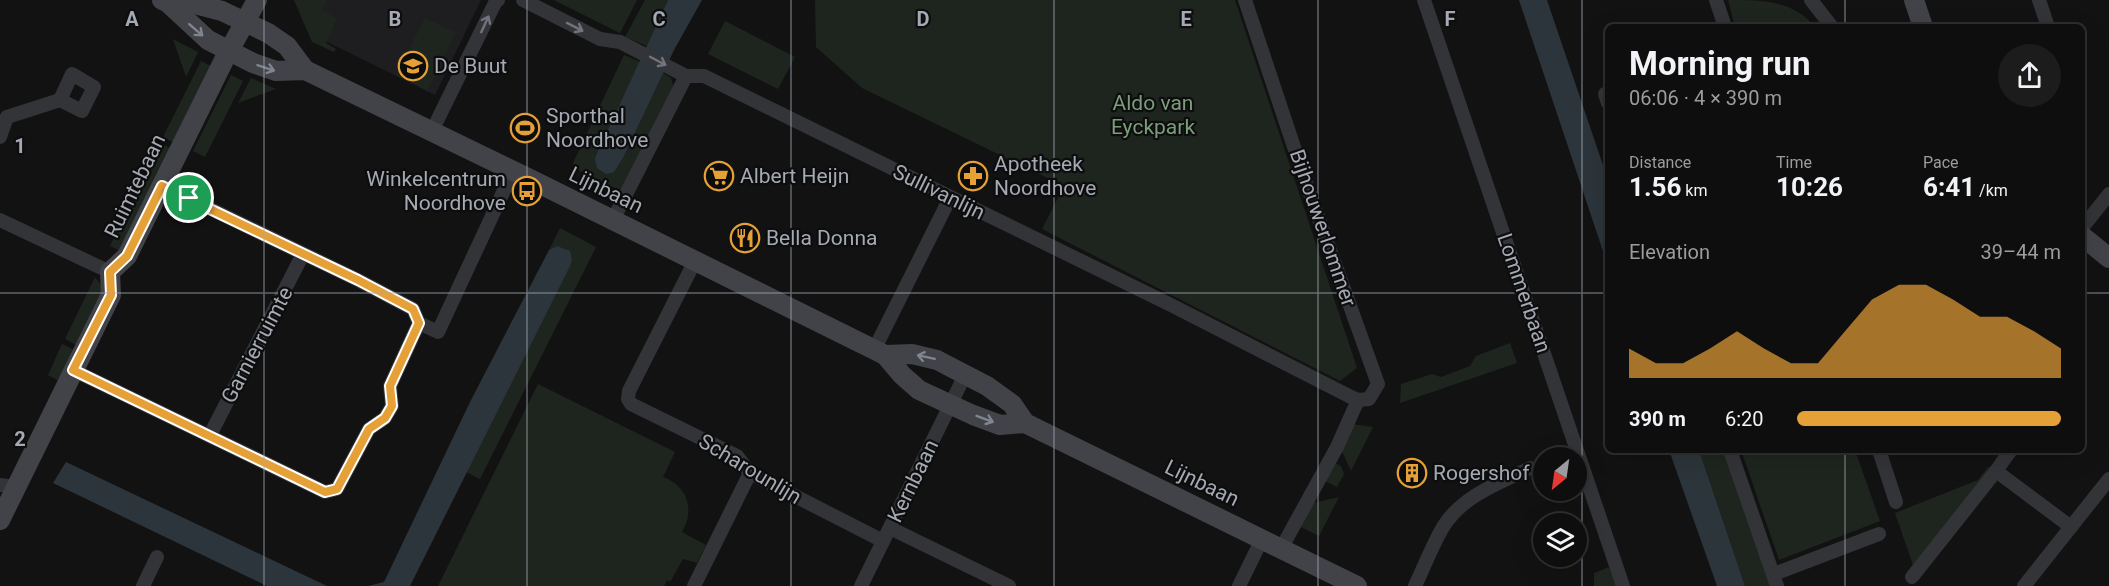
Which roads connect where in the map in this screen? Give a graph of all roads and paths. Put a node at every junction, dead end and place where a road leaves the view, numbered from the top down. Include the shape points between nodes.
1 (256, 0) edge
2 (498, 0) edge
3 (523, 0) edge
4 (1245, 0) edge
5 (1424, 0) edge
6 (1716, 0) edge
7 (1811, 0) edge
8 (1914, 0) edge
9 (2039, 0) edge
10 (164, 1) edge
11 (245, 22) junction
12 (1724, 24) edge
13 (1830, 24) edge
14 (1922, 24) edge
15 (2047, 24) edge
16 (230, 52) junction
17 (304, 70) junction
18 (686, 76) junction
19 (60, 100) dead end
20 (4, 112) edge
21 (431, 133) junction
22 (0, 136) edge
23 (513, 171) junction
24 (162, 186) junction
25 (2109, 194) edge
26 (950, 198) junction
27 (0, 220) edge
28 (613, 220) junction
29 (2085, 224) edge
30 (2085, 238) edge
31 (303, 254) junction
32 (2109, 258) edge
33 (695, 261) junction
34 (110, 272) junction
35 (419, 323) junction
36 (880, 352) junction
37 (73, 370) junction
38 (964, 375) junction
39 (1355, 398) junction
40 (950, 405) junction
41 (1025, 423) junction
42 (210, 435) junction
43 (1731, 453) edge
44 (1880, 453) edge
45 (2009, 453) edge
46 (1530, 468) dead end
47 (1996, 471) junction
48 (750, 473) junction
49 (2109, 479) edge
50 (8, 486) edge
51 (1896, 502) dead end
52 (0, 520) edge
53 (2071, 527) junction
54 (890, 528) junction
55 (1879, 534) dead end
56 (1262, 539) junction
57 (883, 541) junction
58 (1281, 549) junction
59 (157, 557) dead end
60 (1912, 577) dead end
61 (1775, 580) edge
62 (143, 586) edge
63 (694, 586) edge
64 (861, 586) edge
65 (1009, 586) edge
66 (1239, 586) edge
67 (1357, 586) edge
68 (1414, 586) edge
69 (1623, 586) edge
70 (2024, 586) edge

1 - 11 street, Ruimtebaan
21 -> 2 street
3 -> 18 street, Sullivanlijn
4 - 39 street, Bijhouwerlommer via 1378,384 1370,399
5 - 69 street, Lommerbaan
6 - 12 street
7 - 13 street
8 - 14 street
9 - 15 street
10 - 11 street, Lijnbaan via 222,11
10 -> 16 street, Lijnbaan via 208,40
11 - 16 street, Ruimtebaan
11 - 17 street, Lijnbaan via 288,46
16 -> 17 street, Lijnbaan via 276,71
16 - 24 street, Ruimtebaan
17 - 21 street, Lijnbaan
18 - 26 street, Sullivanlijn via 704,76
18 - 28 street
19 - 20 street
20 - 22 street
21 - 23 street, Lijnbaan
23 - 28 street, Lijnbaan
23 - 35 street via 438,333
24 - 31 street
24 - 34 street, Ruimtebaan via 127,256
25 - 29 street
26 - 36 street
26 - 39 street, Sullivanlijn
27 - 34 street
28 - 33 street, Lijnbaan
30 - 32 street
31 - 35 street via 413,309
31 - 42 street, Garnierruimte
33 - 36 street, Lijnbaan
33 - 48 street, Scharounlijn via 628,399 631,404 737,456
34 - 37 street via 111,295
35 - 42 street via 390,386 392,406 385,418 369,429 337,489 325,492
38 -> 36 street, Lijnbaan via 937,360
36 - 40 street, Lijnbaan via 919,390
37 - 42 street
37 - 50 street
38 - 40 street, Kernbaan
38 - 41 street, Lijnbaan via 1012,404
39 - 58 street via 1337,447
40 -> 41 street, Lijnbaan via 1000,425
40 - 54 street, Kernbaan
41 - 56 street, Lijnbaan
43 - 61 street
44 - 51 street
45 - 47 street
46 - 68 street via 1477,493 1458,511 1444,526
47 - 53 street
47 - 60 street
48 - 57 street, Scharounlijn
48 - 63 street
49 - 53 street
50 - 52 street
53 - 70 street
54 - 57 street, Kernbaan
54 - 65 street
55 - 61 street
56 - 58 street, Lijnbaan
56 - 66 street
57 - 64 street, Kernbaan
58 - 67 street, Lijnbaan
59 - 62 street

